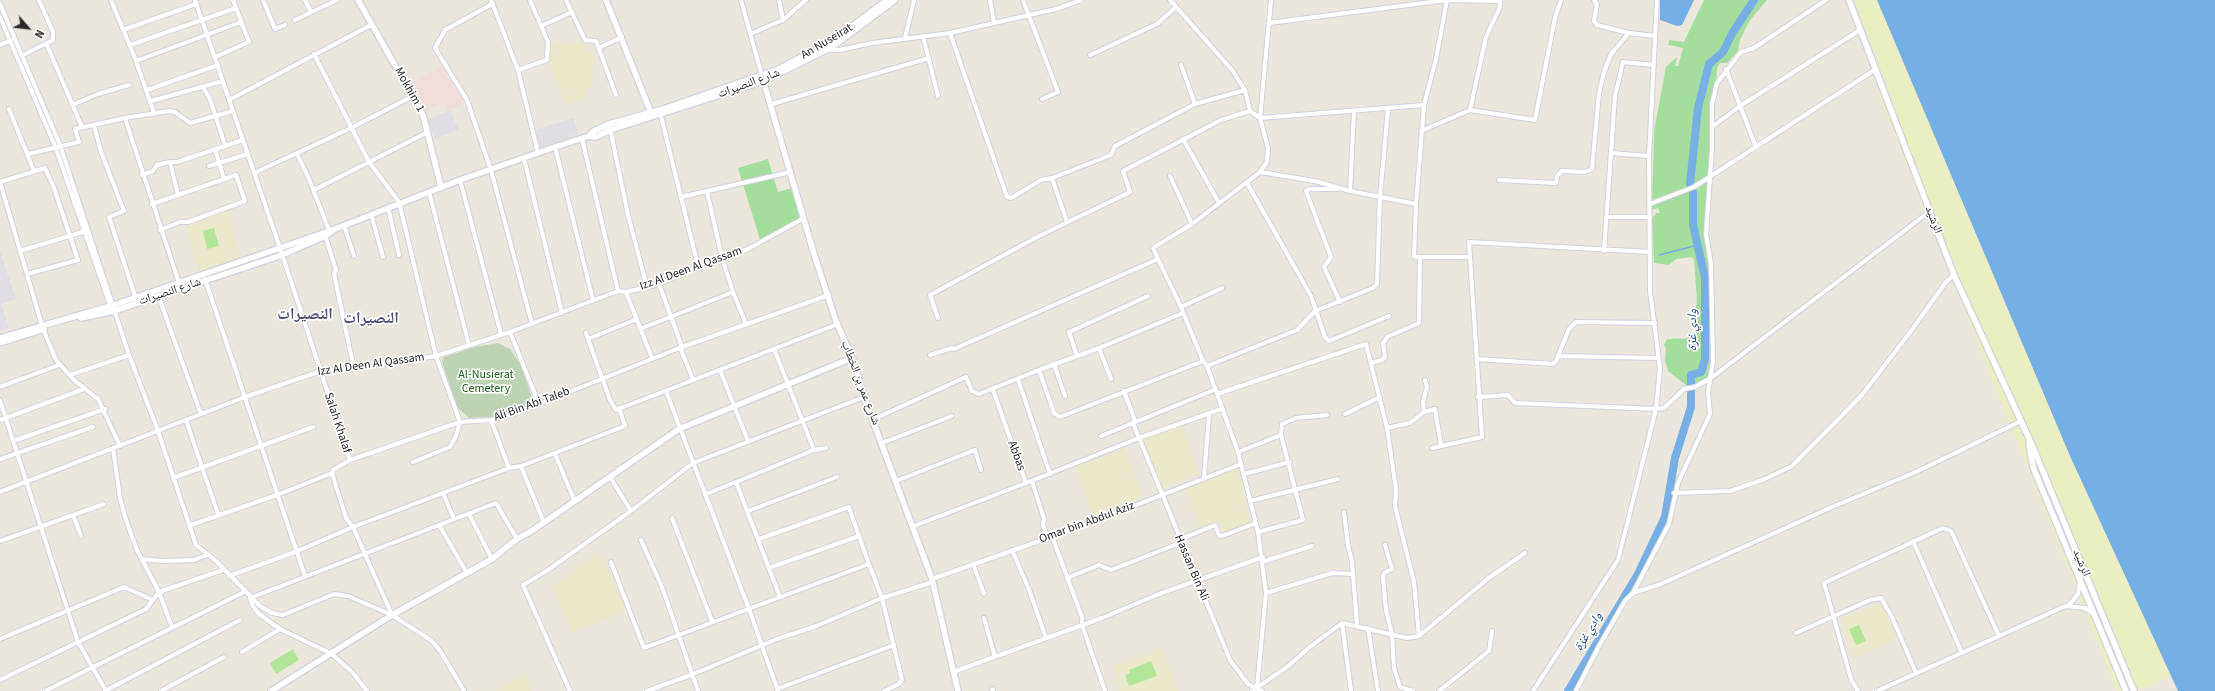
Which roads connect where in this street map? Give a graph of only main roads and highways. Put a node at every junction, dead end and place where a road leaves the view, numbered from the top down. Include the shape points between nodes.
1 (358, 0) edge
2 (606, 0) edge
3 (887, 0) edge
4 (894, 0) edge
5 (1848, 0) edge
6 (763, 78) junction
7 (651, 113) junction
8 (660, 113) junction
9 (610, 127) junction
10 (441, 187) junction
11 (328, 232) junction
12 (157, 293) junction
13 (43, 327) junction
14 (0, 338) edge
15 (0, 343) edge
16 (852, 358) junction
17 (2028, 436) junction
18 (271, 691) edge
19 (958, 691) edge
20 (2126, 691) edge
21 (2134, 691) edge

1 - 10 main road, Mokhim 1 via 423,115
2 - 7 main road
3 - 6 main road, An Nuseirat via 849,30
4 - 6 main road, شارع النصيرات via 827,50
5 - 17 main road, الرشيد via 1954,275
6 - 8 main road, شارع النصيرات
6 - 16 main road, شارع عمر بن الخطاب via 814,254 843,341
7 - 8 main road, شارع النصيرات
7 - 9 main road, شارع النصيرات
8 - 9 main road, شارع النصيرات
9 - 10 main road, شارع النصيرات via 596,137 589,136
10 - 11 main road, شارع النصيرات
11 - 12 main road, شارع النصيرات via 204,274
11 - 12 main road, شارع النصيرات via 282,255
12 - 13 main road, شارع النصيرات
13 - 14 main road, شارع النصيرات
13 - 15 main road, شارع النصيرات
16 - 18 main road via 679,429 517,539 492,559 392,615
16 - 19 main road, شارع عمر بن الخطاب via 864,397 933,580
17 - 20 main road, الرشيد via 2033,467
17 - 21 main road, الرشيد

